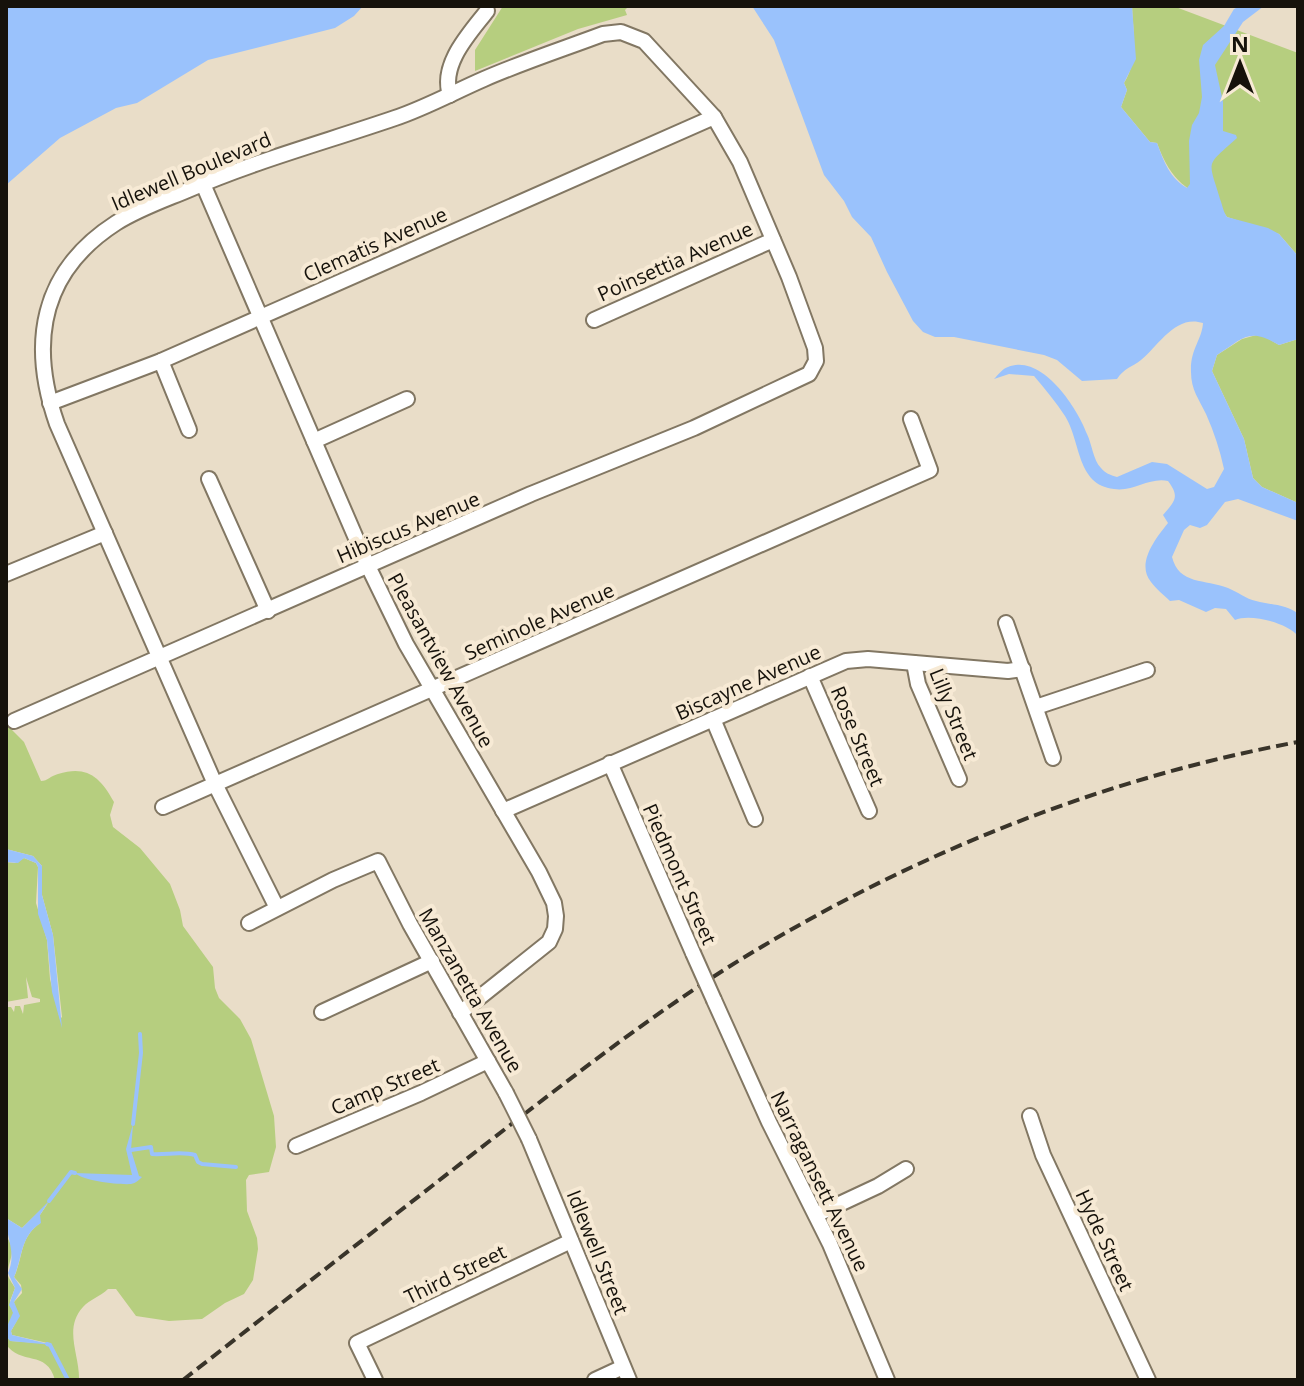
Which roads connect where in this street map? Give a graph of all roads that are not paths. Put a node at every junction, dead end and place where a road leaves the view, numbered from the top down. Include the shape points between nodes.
1 (487, 11) dead end
2 (450, 95) junction
3 (714, 117) junction
4 (203, 184) junction
5 (773, 240) junction
6 (260, 316) junction
7 (594, 320) dead end
8 (161, 361) junction
9 (815, 366) joint
10 (407, 399) dead end
11 (50, 403) junction
12 (911, 419) dead end
13 (189, 430) dead end
14 (314, 441) junction
15 (209, 479) dead end
16 (105, 533) junction
17 (368, 566) junction
18 (6, 574) edge
19 (268, 611) junction
20 (1006, 623) dead end
21 (158, 658) junction
22 (914, 663) junction
23 (1023, 669) junction
24 (1147, 670) dead end
25 (810, 676) junction
26 (431, 689) junction
27 (1036, 707) junction
28 (713, 719) junction
29 (14, 721) dead end
30 (1053, 758) dead end
31 (610, 763) junction
32 (959, 779) dead end
33 (215, 784) junction
34 (163, 807) dead end
35 (503, 811) junction
36 (869, 811) dead end
37 (755, 819) dead end
38 (277, 908) junction
39 (249, 923) dead end
40 (432, 961) junction
41 (714, 1000) joint
42 (322, 1012) dead end
43 (460, 1013) junction
44 (488, 1061) junction
45 (1030, 1116) dead end
46 (529, 1139) joint
47 (296, 1146) dead end
48 (906, 1169) dead end
49 (816, 1215) junction
50 (571, 1241) junction
51 (626, 1374) edge
52 (375, 1380) edge
53 (595, 1380) edge
54 (887, 1380) edge
55 (1148, 1380) edge

1 - 2 street via 455,58
2 - 3 street, Idlewell Boulevard via 575,44 621,32 650,46
2 - 4 street, Idlewell Boulevard
3 - 5 street, Idlewell Boulevard via 736,153
3 - 6 street, Clematis Avenue
4 - 6 street, Pleasantview Avenue
4 - 11 street, Idlewell Boulevard via 118,222 73,260 55,290 43,327 42,369
5 - 7 street, Poinsettia Avenue
5 - 9 street, Idlewell Boulevard via 814,343
6 - 8 street, Clematis Avenue
6 - 14 street, Pleasantview Avenue
8 - 11 street, Clematis Avenue
8 - 13 street
9 - 17 street, Hibiscus Avenue via 798,382
10 - 14 street
11 - 16 street, Idlewell Boulevard
12 - 26 street, Seminole Avenue via 930,470
14 - 17 street, Pleasantview Avenue
15 - 19 street
16 - 18 street
16 - 21 street, Idlewell Boulevard
17 - 19 street, Hibiscus Avenue
17 - 26 street, Pleasantview Avenue
19 - 21 street, Hibiscus Avenue
20 - 23 street
21 - 29 street, Hibiscus Avenue
21 - 33 street, Idlewell Boulevard
22 - 23 street, Biscayne Avenue
22 - 25 street, Biscayne Avenue via 852,660
22 - 32 street, Lilly Street
23 - 27 street
24 - 27 street
25 - 28 street, Biscayne Avenue
25 - 36 street, Rose Street
26 - 33 street, Seminole Avenue
26 - 35 street, Pleasantview Avenue
27 - 30 street
28 - 31 street, Biscayne Avenue
28 - 37 street
31 - 35 street, Biscayne Avenue
31 - 41 street, Piedmont Street, bridge
33 - 34 street, Seminole Avenue
33 - 38 street, Idlewell Boulevard
35 - 43 street, Pleasantview Avenue via 551,897 555,929 540,952
38 - 39 street
38 - 40 street, Manzanetta Avenue via 378,861
40 - 42 street
40 - 43 street, Manzanetta Avenue
41 - 49 street, Narragansett Avenue
43 - 44 street, Manzanetta Avenue
44 - 46 street, Manzanetta Avenue, bridge
44 - 47 street, Camp Street
45 - 55 street, Hyde Street via 1043,1155
46 - 50 street, Idlewell Street
48 - 49 street
49 - 54 street, Narragansett Avenue
50 - 51 street, Idlewell Street
50 - 52 street, Third Street via 357,1343
51 - 53 street

